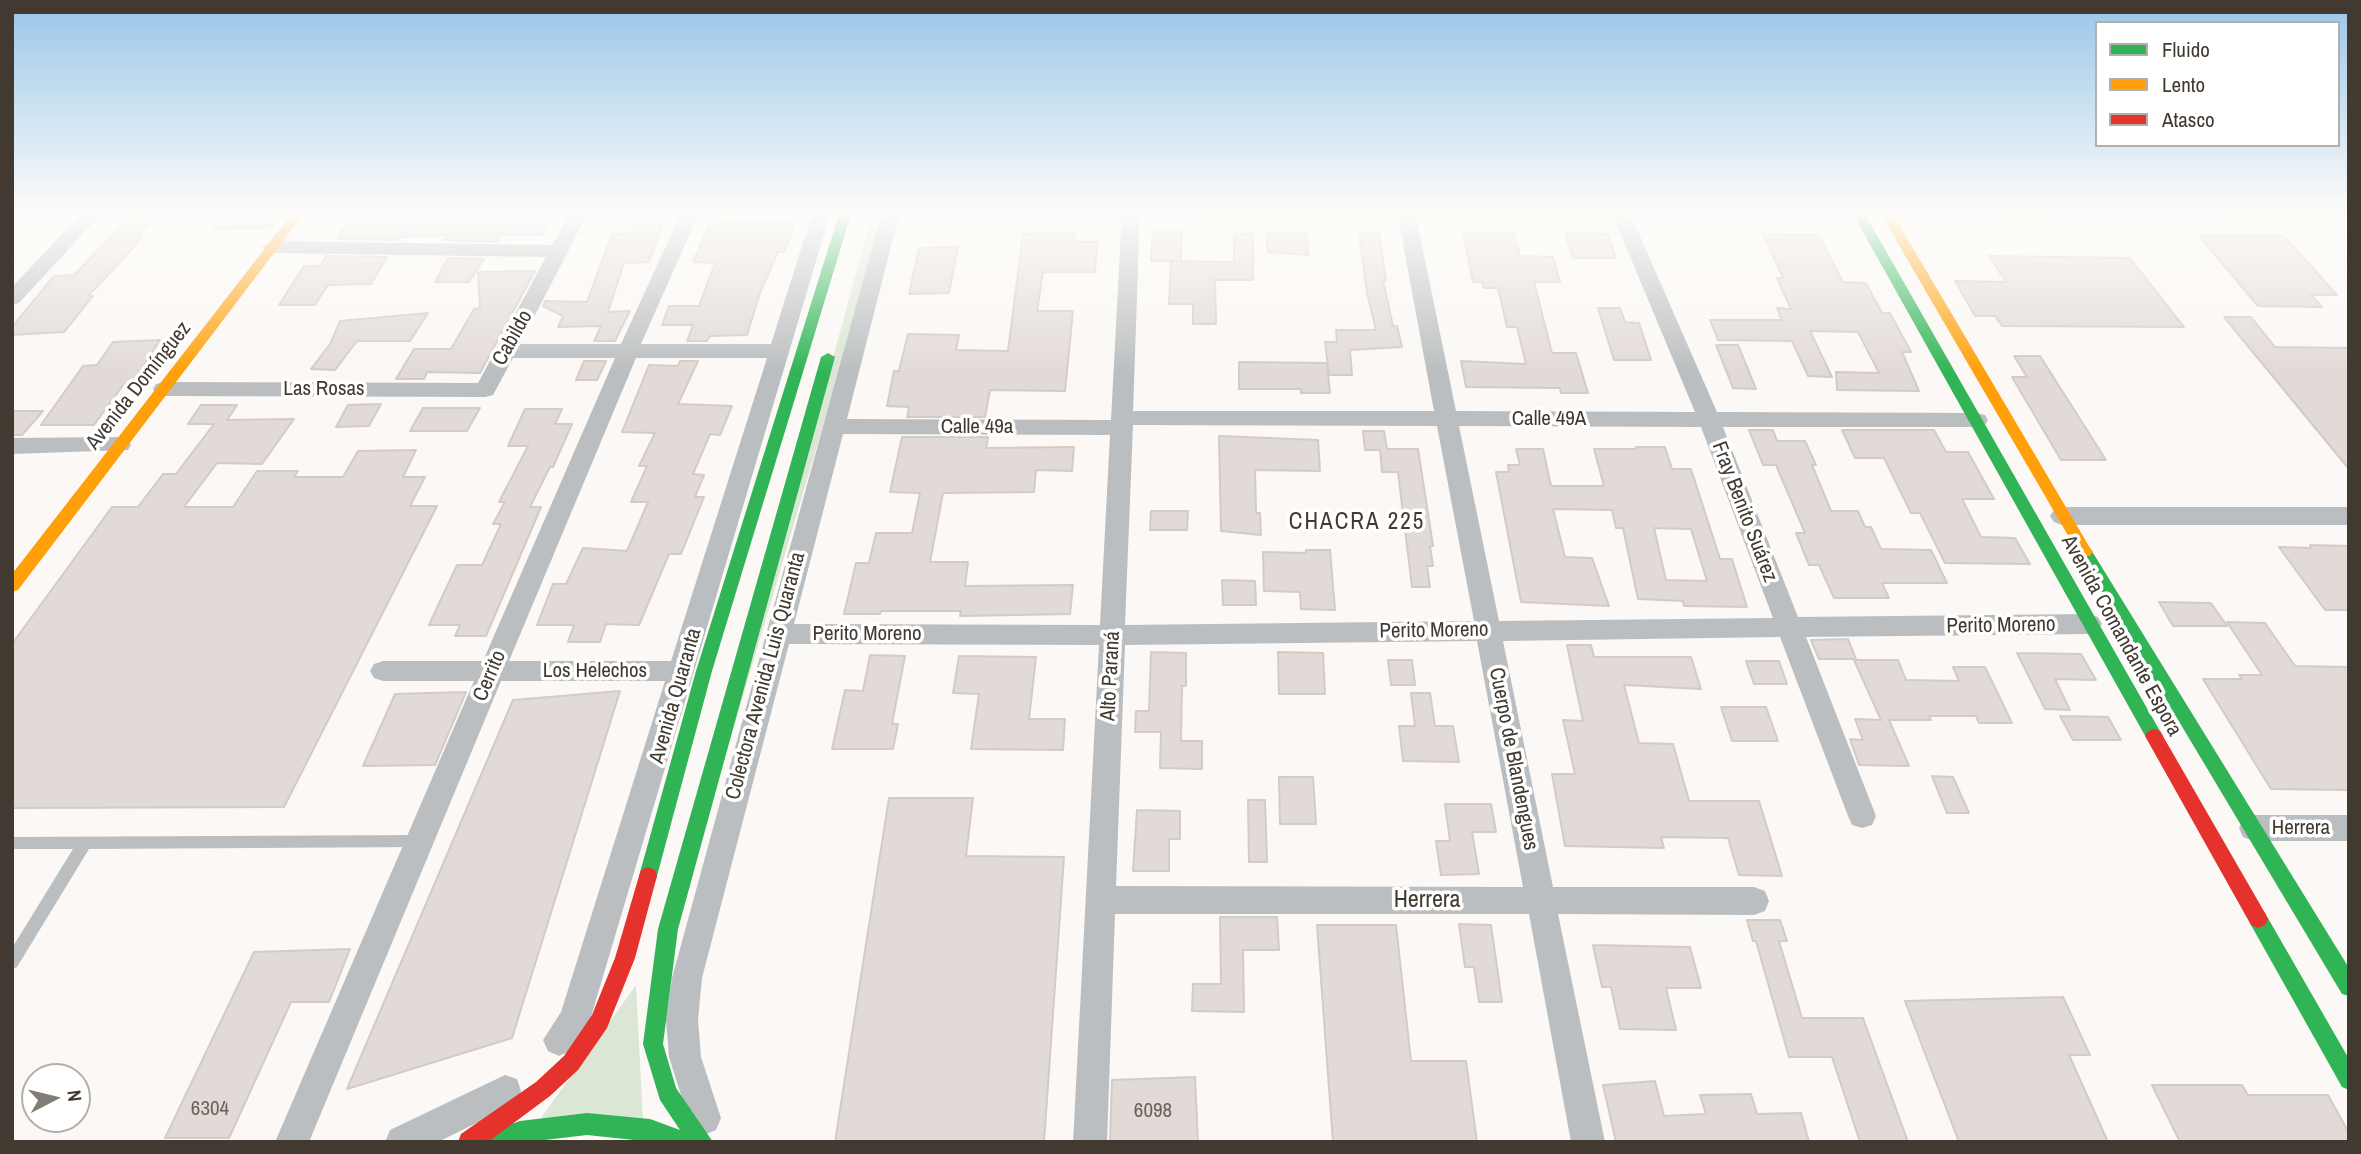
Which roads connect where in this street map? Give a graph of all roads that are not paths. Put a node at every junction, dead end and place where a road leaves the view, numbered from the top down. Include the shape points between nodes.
1 (44, 265) edge
2 (258, 265) edge
3 (553, 265) edge
4 (667, 265) edge
5 (806, 265) edge
6 (828, 265) edge
7 (876, 265) edge
8 (1129, 265) edge
9 (1417, 265) edge
10 (1643, 265) edge
11 (1887, 265) edge
12 (1916, 265) edge
13 (12, 299) edge
14 (832, 343) dead end
15 (507, 351) junction
16 (628, 351) junction
17 (780, 351) junction
18 (164, 389) junction
19 (485, 390) joint
20 (1447, 419) junction
21 (1709, 419) junction
22 (1977, 420) junction
23 (1122, 423) junction
24 (832, 426) junction
25 (120, 445) junction
26 (12, 446) edge
27 (2062, 516) junction
28 (2349, 516) edge
29 (12, 586) edge
30 (2089, 624) junction
31 (1790, 629) junction
32 (1488, 630) junction
33 (779, 634) junction
34 (1112, 635) junction
35 (383, 671) dead end
36 (492, 671) junction
37 (693, 671) junction
38 (1862, 816) dead end
39 (726, 826) junction
40 (697, 827) junction
41 (2253, 828) junction
42 (2349, 828) edge
43 (421, 841) junction
44 (12, 842) edge
45 (85, 842) junction
46 (1101, 900) junction
47 (1541, 901) junction
48 (1754, 901) dead end
49 (12, 962) edge
50 (2349, 987) edge
51 (2349, 1080) edge
52 (292, 1142) edge
53 (402, 1142) edge
54 (469, 1142) edge
55 (491, 1142) edge
56 (684, 1142) edge
57 (702, 1142) edge
58 (712, 1142) edge
59 (1090, 1142) edge
60 (1588, 1142) edge

1 - 13 street
2 - 18 main road, Avenida Domínguez
3 - 15 street, Cabildo
4 - 16 street, Cerrito
5 - 17 street
6 - 37 main road, Avenida Quaranta
7 - 24 street, Colectora Avenida Luis Quaranta
8 - 23 street, Alto Paraná
9 - 20 street, Cuerpo de Blandengues
10 - 21 street, Fray Benito Suárez
11 - 22 main road, Avenida Comandante Espora
12 - 27 main road, Avenida Comandante Espora
14 - 40 main road
15 - 16 street
15 - 19 street, Cabildo
16 - 17 street
16 - 36 street, Cerrito
17 - 37 street
18 - 19 street, Las Rosas
18 - 25 main road, Avenida Domínguez
20 - 21 street, Calle 49A
20 - 23 street, Calle 49A
20 - 32 street, Cuerpo de Blandengues
21 - 22 street, Calle 49A
21 - 31 street, Fray Benito Suárez
22 - 30 main road, Avenida Comandante Espora
23 - 24 street, Calle 49a
23 - 34 street, Alto Paraná
24 - 33 street, Colectora Avenida Luis Quaranta
25 - 26 street
25 - 29 main road, Avenida Domínguez
27 - 28 street
27 - 41 main road, Avenida Comandante Espora
30 - 31 street, Perito Moreno
30 - 51 main road, Avenida Comandante Espora
31 - 32 street, Perito Moreno
31 - 38 street, Fray Benito Suárez
32 - 34 street, Perito Moreno
32 - 47 street, Cuerpo de Blandengues
33 - 34 street, Perito Moreno
33 - 39 street, Colectora Avenida Luis Quaranta
34 - 46 street, Alto Paraná
35 - 36 street, Los Helechos
36 - 37 street, Los Helechos
36 - 43 street, Cerrito
37 - 53 street via 574,1020 548,1056 516,1085
37 - 54 main road, Avenida Quaranta via 625,958 600,1021 571,1063 543,1089
39 - 40 main road
39 - 58 street, Colectora Avenida Luis Quaranta via 687,978 682,1020 685,1057
40 - 57 main road via 668,929 653,1044 667,1093
41 - 42 street, Herrera
41 - 50 main road, Avenida Comandante Espora
43 - 45 lane
43 - 52 street, Cerrito
44 - 45 lane
45 - 49 lane
46 - 47 street, Herrera
46 - 59 street, Alto Paraná
47 - 48 street, Herrera
47 - 60 street, Cuerpo de Blandengues
55 - 56 main road via 520,1132 587,1124 650,1130

